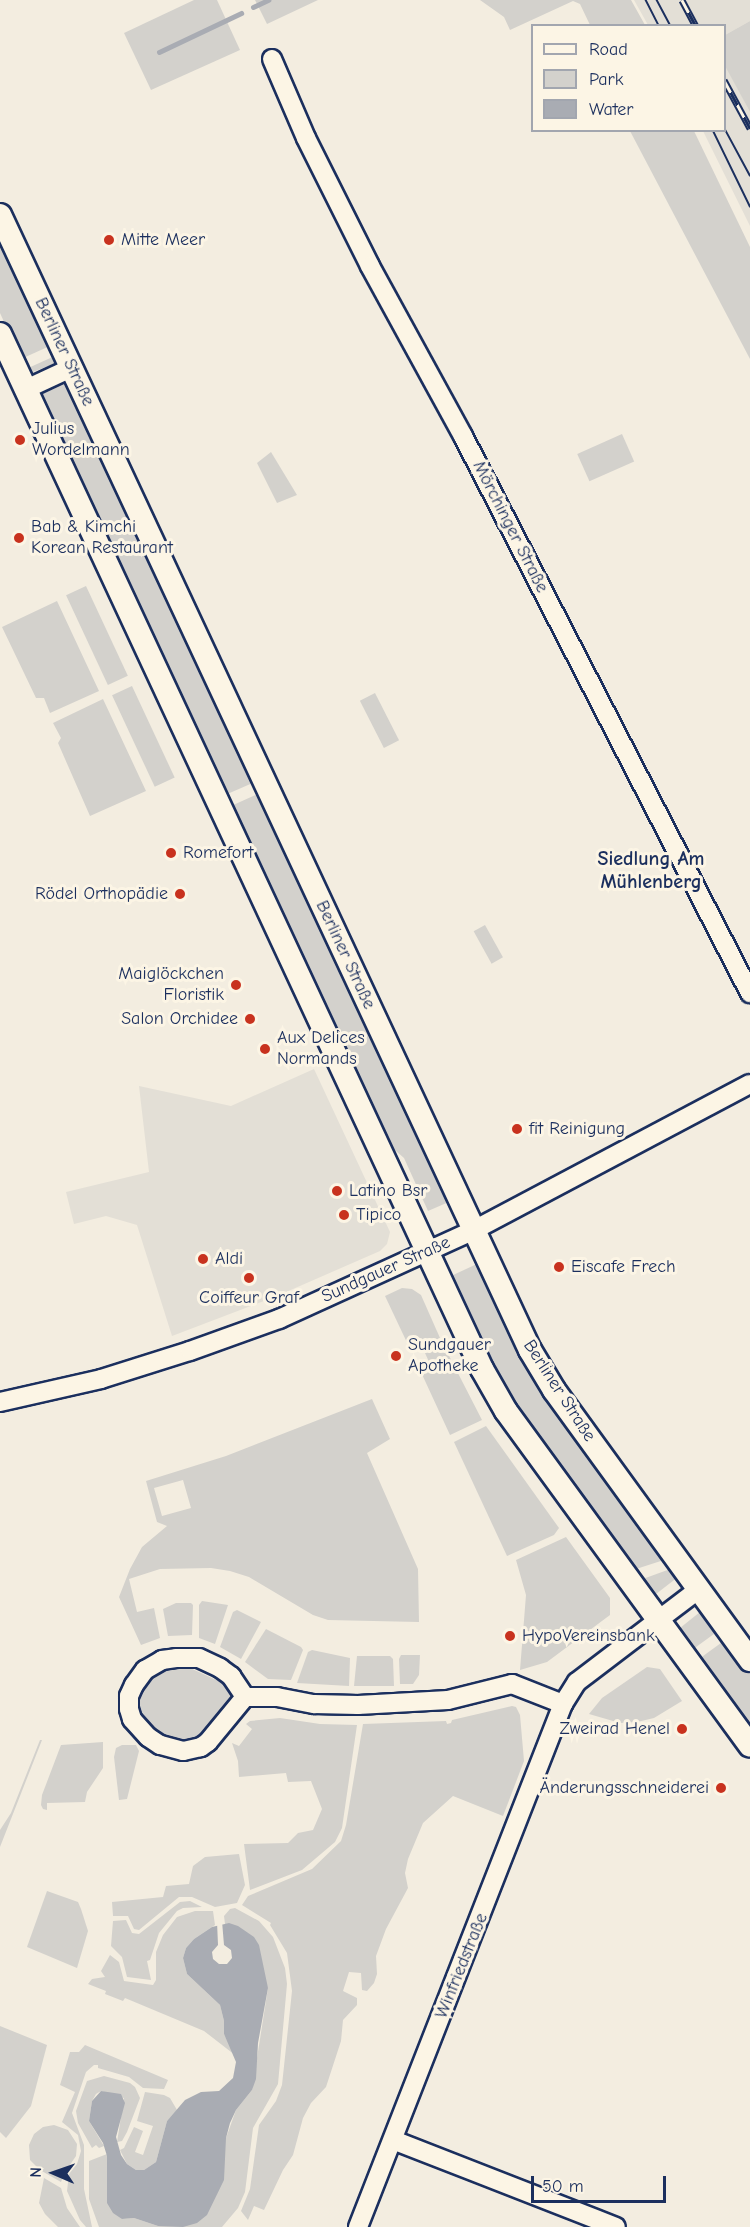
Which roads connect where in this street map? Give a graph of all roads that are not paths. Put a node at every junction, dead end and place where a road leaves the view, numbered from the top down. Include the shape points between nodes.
1 (272, 59) dead end
2 (0, 215) edge
3 (0, 334) edge
4 (71, 368) junction
5 (26, 389) junction
6 (750, 993) edge
7 (750, 1084) edge
8 (474, 1230) junction
9 (428, 1251) junction
10 (0, 1402) edge
11 (699, 1589) junction
12 (658, 1618) junction
13 (750, 1660) edge
14 (245, 1697) junction
15 (563, 1704) junction
16 (750, 1746) edge
17 (393, 2140) junction
18 (358, 2227) edge
19 (616, 2227) edge

1 - 6 street, Mörchinger Straße via 306,138 370,266 464,436
2 - 4 main road, Berliner Straße
3 - 5 main road
4 - 5 street
4 - 8 main road, Berliner Straße
5 - 9 main road
7 - 8 street, Sundgauer Straße
8 - 9 street, Sundgauer Straße
8 - 11 main road, Berliner Straße via 542,1370
9 - 10 street, Sundgauer Straße via 279,1319 190,1351 101,1379
9 - 12 main road via 482,1369 506,1411
11 - 12 street, Winfriedstraße
11 - 13 main road, Berliner Straße
12 - 15 street, Winfriedstraße via 577,1682
12 - 16 main road
14 - 14 street via 231,1676 220,1668 199,1658 176,1658 162,1660 145,1670 129,1696 129,1709 132,1719 148,1737 183,1751 208,1742
14 - 15 street via 358,1705 448,1700 512,1684
15 - 17 street, Winfriedstraße
17 - 18 street, Winfriedstraße
17 - 19 street

